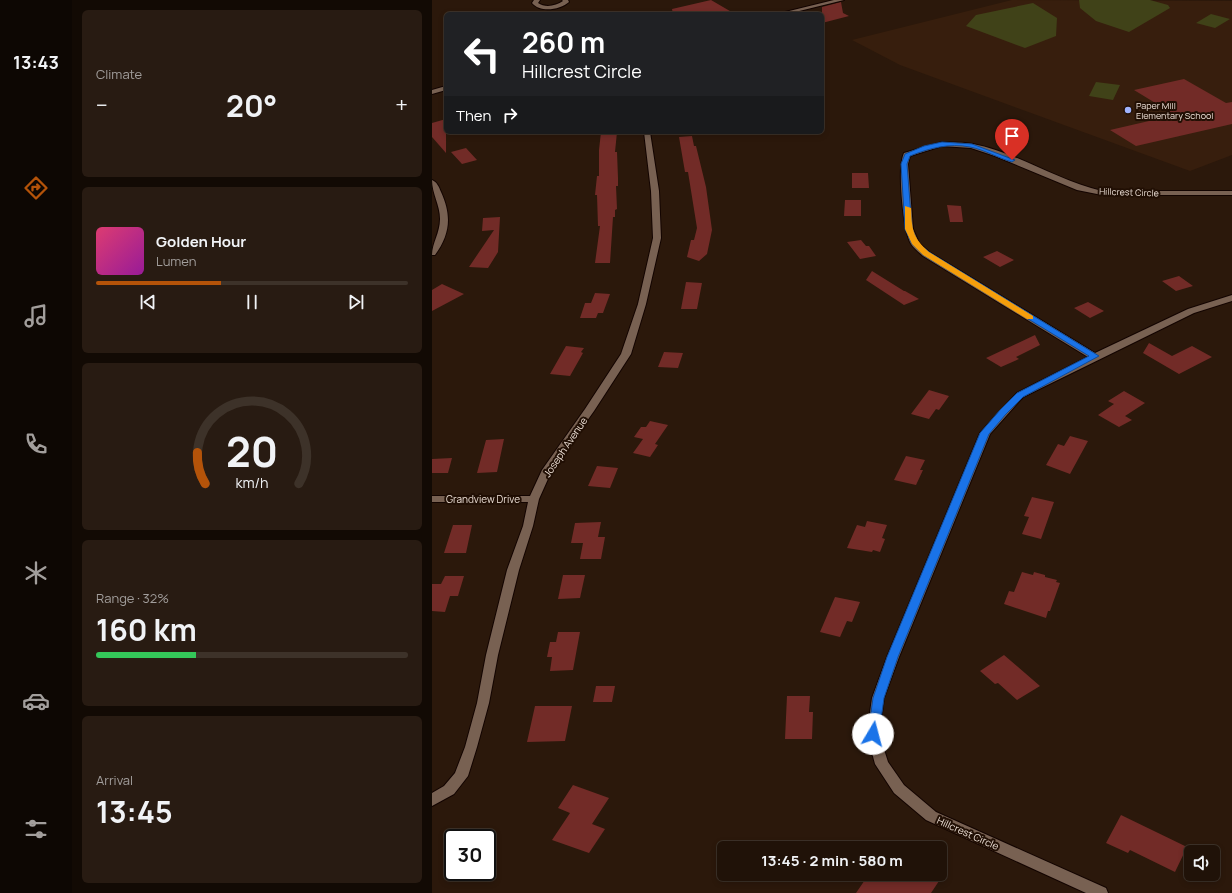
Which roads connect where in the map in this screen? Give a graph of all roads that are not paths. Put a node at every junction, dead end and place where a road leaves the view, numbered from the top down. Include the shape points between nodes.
1 (537, 0) edge
2 (565, 0) edge
3 (841, 0) edge
4 (789, 12) edge
5 (444, 89) edge
6 (432, 92) edge
7 (647, 134) edge
8 (432, 182) edge
9 (1232, 193) edge
10 (432, 253) edge
11 (1232, 298) edge
12 (1095, 356) junction
13 (432, 499) edge
14 (534, 499) junction
15 (432, 800) edge
16 (1102, 893) edge

1 - 2 street via 538,6 551,7 562,5
3 - 4 street
5 - 6 street
7 - 14 street, Joseph Avenue via 655,191 657,238 642,304 626,354 547,470
8 - 10 street via 443,205 445,228 438,246
9 - 12 street, Hillcrest Circle via 1102,193 1080,188 972,146 942,144 907,155 904,164 909,229 915,244 926,254
11 - 12 street, Hillcrest Circle via 1191,311
12 - 16 street, Hillcrest Circle via 1020,395 985,433 893,657 878,698 873,734 882,764 899,789 931,816
13 - 14 street, Grandview Drive
14 - 15 street, Joseph Avenue via 513,570 471,747 461,776 449,790

